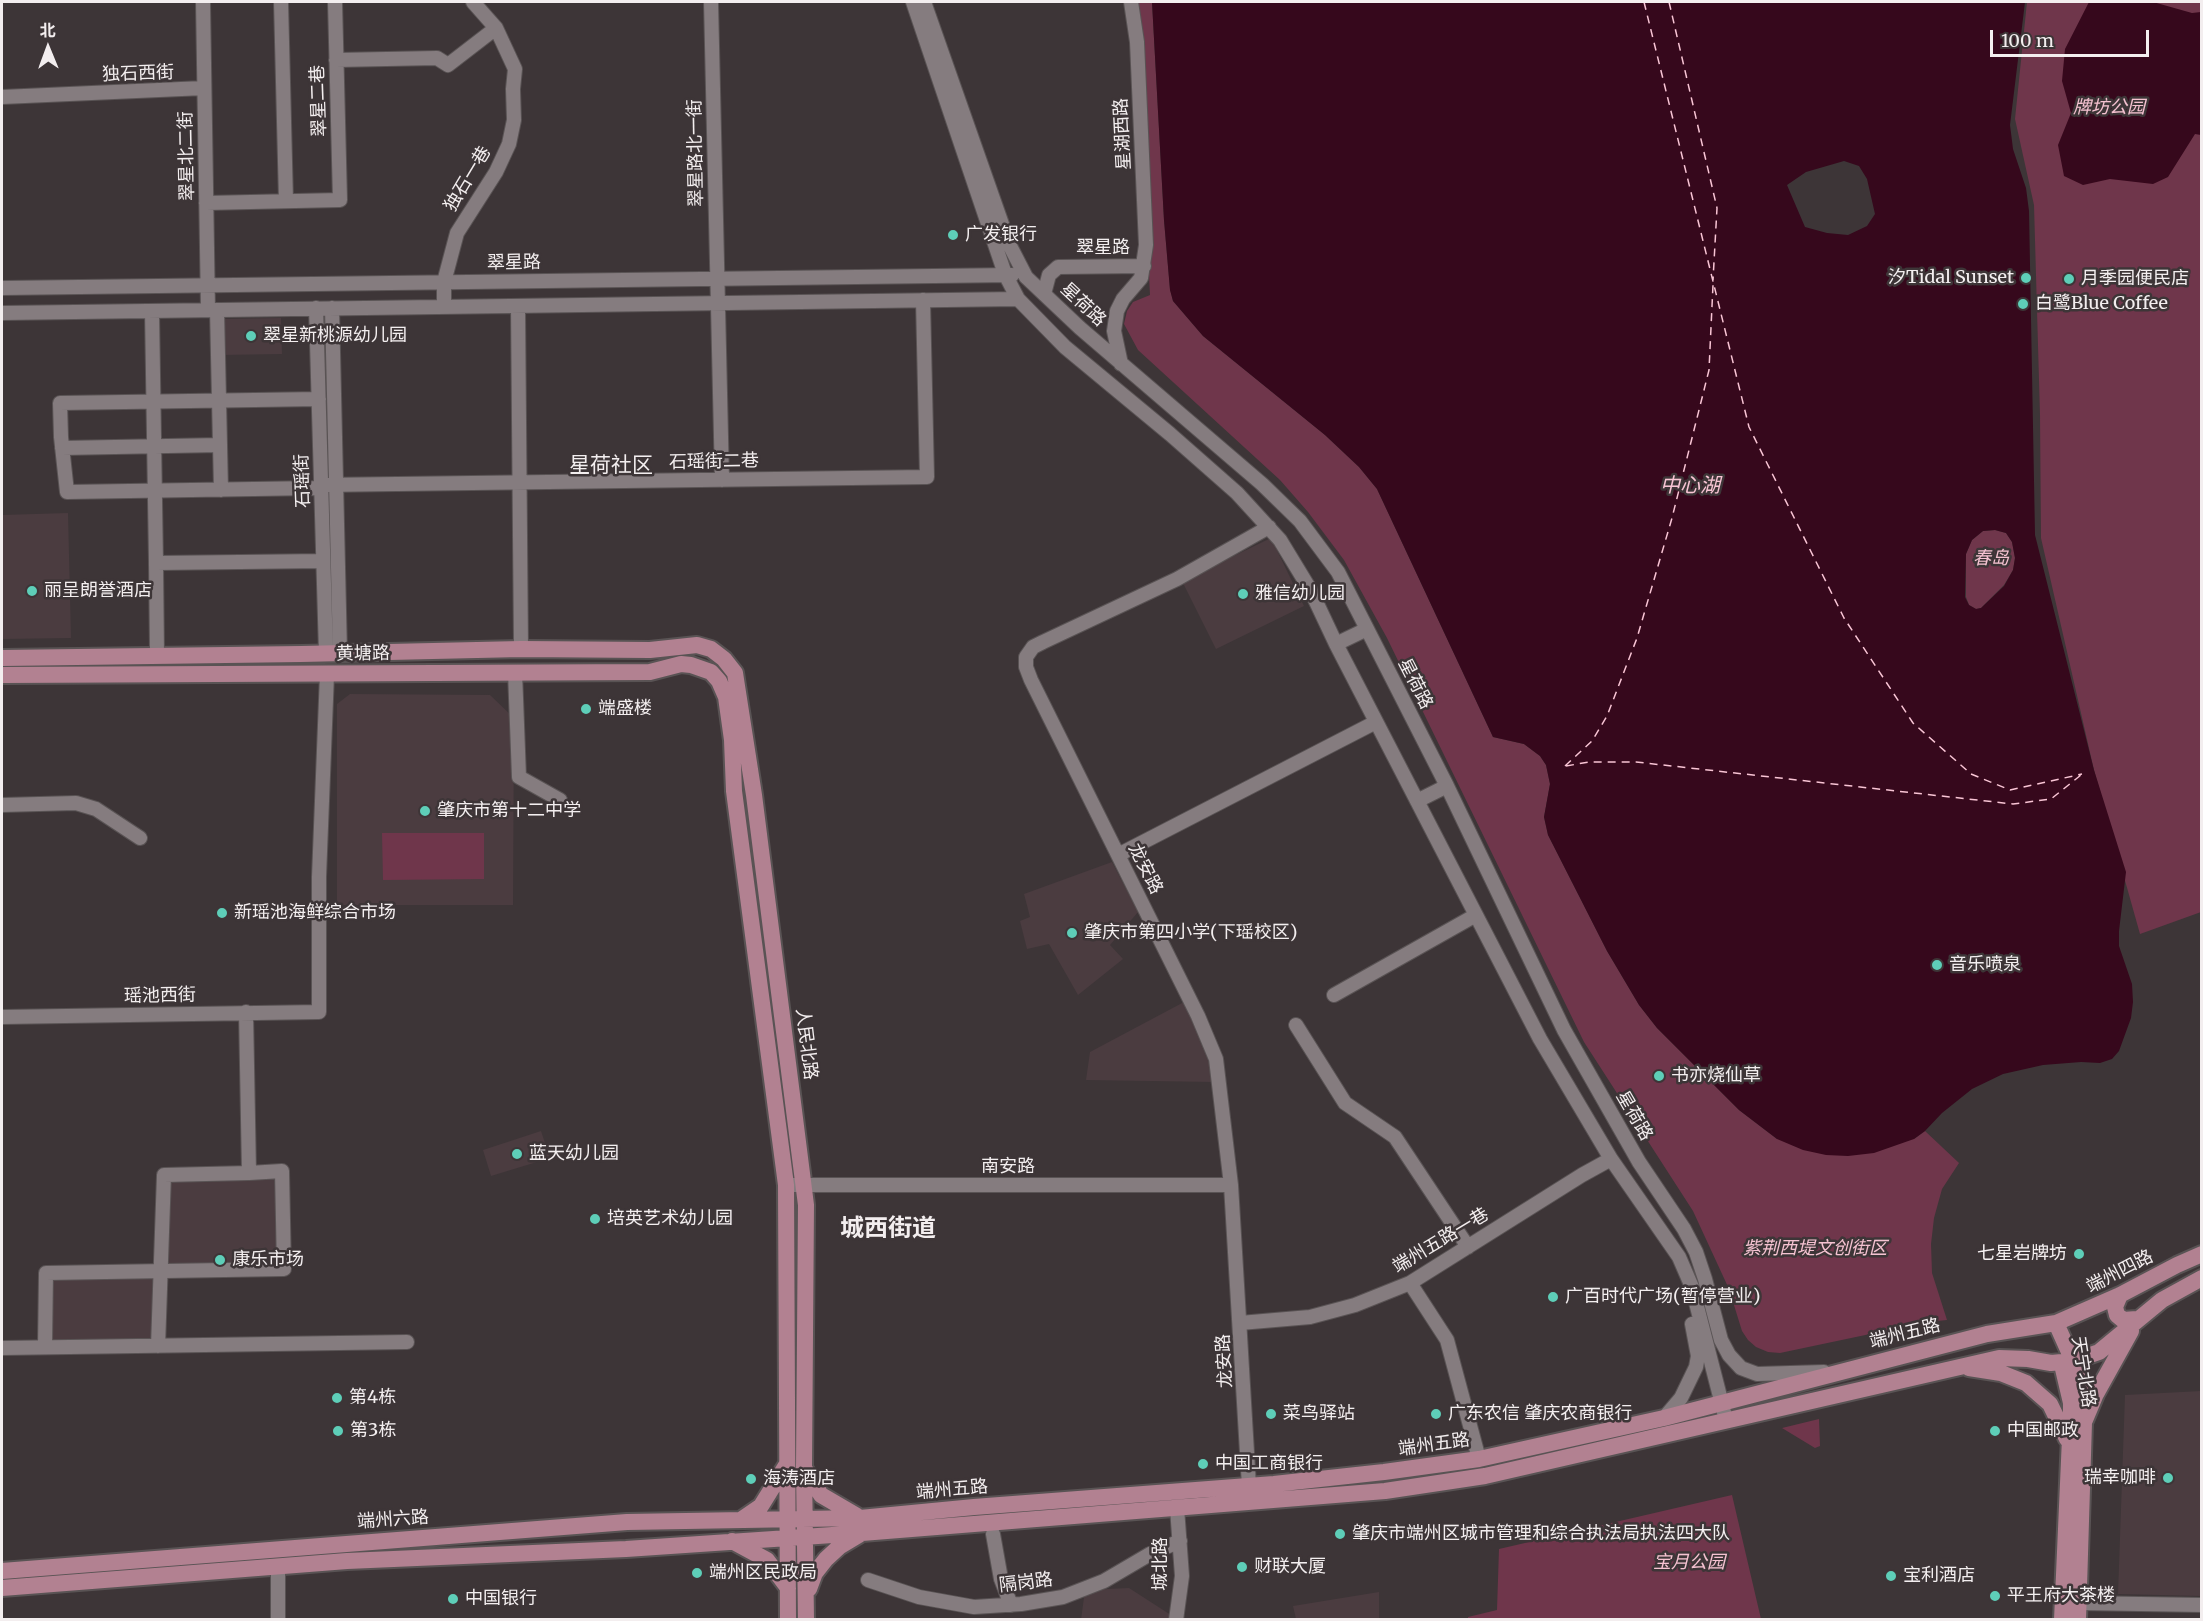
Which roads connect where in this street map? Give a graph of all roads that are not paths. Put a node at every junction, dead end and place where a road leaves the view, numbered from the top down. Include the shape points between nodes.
1 (203, 2) edge
2 (282, 2) edge
3 (334, 2) edge
4 (473, 2) edge
5 (711, 2) edge
6 (912, 2) edge
7 (924, 2) edge
8 (1131, 2) edge
9 (496, 28) junction
10 (336, 60) junction
11 (204, 88) junction
12 (2, 97) edge
13 (286, 201) junction
14 (206, 203) junction
15 (1144, 266) junction
16 (980, 274) junction
17 (1005, 274) junction
18 (1026, 277) junction
19 (717, 278) junction
20 (444, 282) junction
21 (208, 285) junction
22 (2, 288) edge
23 (1044, 294) junction
24 (1018, 298) junction
25 (981, 299) junction
26 (923, 300) junction
27 (718, 303) junction
28 (518, 306) junction
29 (444, 307) junction
30 (316, 308) junction
31 (332, 308) junction
32 (213, 310) junction
33 (152, 311) junction
34 (2, 313) edge
35 (1080, 328) junction
36 (1065, 347) junction
37 (1121, 364) junction
38 (319, 399) junction
39 (219, 400) junction
40 (153, 401) junction
41 (220, 445) junction
42 (154, 446) junction
43 (62, 448) junction
44 (722, 480) junction
45 (518, 482) junction
46 (336, 484) junction
47 (321, 485) junction
48 (221, 490) junction
49 (155, 491) junction
50 (1269, 527) junction
51 (323, 561) junction
52 (156, 563) junction
53 (1367, 629) junction
54 (1336, 644) junction
55 (521, 649) junction
56 (650, 650) joint
57 (333, 653) junction
58 (157, 656) junction
59 (2, 658) edge
60 (515, 672) junction
61 (327, 674) junction
62 (2, 675) edge
63 (720, 681) joint
64 (1376, 722) junction
65 (1447, 786) junction
66 (560, 800) dead end
67 (1417, 801) junction
68 (2, 805) edge
69 (140, 838) dead end
70 (1118, 855) junction
71 (1476, 915) junction
72 (1334, 995) dead end
73 (246, 1012) junction
74 (2, 1017) edge
75 (1296, 1025) dead end
76 (1611, 1159) junction
77 (249, 1173) junction
78 (804, 1184) junction
79 (786, 1185) junction
80 (1231, 1185) junction
81 (1468, 1246) junction
82 (2202, 1254) edge
83 (1679, 1257) junction
84 (162, 1272) junction
85 (2202, 1278) edge
86 (1410, 1283) junction
87 (2120, 1295) junction
88 (2137, 1319) junction
89 (1240, 1323) junction
90 (2056, 1323) junction
91 (407, 1342) dead end
92 (158, 1346) junction
93 (45, 1347) junction
94 (2, 1348) edge
95 (2067, 1362) junction
96 (1956, 1367) junction
97 (1838, 1371) junction
98 (1722, 1403) junction
99 (1664, 1418) junction
100 (1726, 1419) junction
101 (2085, 1422) junction
102 (2068, 1442) junction
103 (1479, 1459) junction
104 (796, 1473) junction
105 (1250, 1501) junction
106 (1177, 1508) junction
107 (742, 1519) junction
108 (796, 1519) junction
109 (861, 1526) junction
110 (993, 1534) dead end
111 (805, 1536) junction
112 (788, 1537) junction
113 (731, 1541) junction
114 (1180, 1541) junction
115 (278, 1567) junction
116 (5, 1570) edge
117 (868, 1580) dead end
118 (2, 1588) edge
119 (788, 1588) junction
120 (806, 1596) junction
121 (1011, 1605) junction
122 (2202, 1605) edge
123 (2078, 1611) edge
124 (278, 1620) edge
125 (788, 1620) edge
126 (806, 1620) edge
127 (1176, 1620) edge
128 (2062, 1620) edge

1 - 11 street, 翠星北二街
2 - 13 street
3 - 10 street, 翠星二巷
4 - 9 street
5 - 19 street, 翠星路北一街
6 - 17 street
7 - 18 street, 星荷路 via 1009,244
8 - 15 street, 星湖西路 via 1137,42
9 - 10 street via 448,65 438,58
9 - 20 street, 独石一巷 via 515,69 514,120 509,144 496,172 457,233
10 - 13 street, 翠星二巷 via 340,200
11 - 12 street, 独石西街
11 - 14 street, 翠星北二街
13 - 14 street
14 - 21 street, 翠星北二街
15 - 23 street, 翠星路 via 1058,267 1049,274
15 - 37 street via 1141,278 1117,311 1114,331
16 - 17 street, 翠星路
16 - 19 street, 翠星路
16 - 25 street
17 - 18 street, 翠星路
17 - 24 street
18 - 23 street, 星荷路
19 - 20 street, 翠星路
19 - 27 street, 翠星路北一街
20 - 21 street, 翠星路
20 - 29 street, 独石一巷
21 - 22 street, 翠星路
21 - 32 street, 翠星北二街
23 - 35 street, 星荷路
24 - 25 street
24 - 36 street
25 - 26 street
26 - 27 street
26 - 44 street, 石瑶街二巷 via 927,477
27 - 28 street
27 - 44 street, 翠星路北一街
28 - 29 street
28 - 45 street
29 - 31 street
30 - 31 street
30 - 32 street
30 - 38 street, 石瑶街
31 - 46 street, 石瑶街
32 - 33 street
32 - 39 street, 翠星北二街
33 - 34 street
33 - 40 street
35 - 36 street
35 - 37 street, 星荷路
36 - 50 street via 1179,441
37 - 53 street, 星荷路 via 1300,521 1338,572
38 - 39 street
38 - 47 street, 石瑶街
39 - 40 street
39 - 41 street, 翠星北二街
40 - 42 street
40 - 43 street via 60,402
41 - 42 street
41 - 48 street, 翠星北二街
42 - 43 street
42 - 49 street
43 - 49 street, 石瑶街二巷 via 67,492
44 - 45 street, 石瑶街二巷
45 - 46 street, 石瑶街二巷
45 - 55 street
46 - 47 street, 石瑶街二巷
46 - 57 street, 石瑶街
47 - 48 street, 石瑶街二巷
47 - 51 street, 石瑶街
48 - 49 street, 石瑶街二巷
49 - 52 street
50 - 54 street via 1311,591
50 - 70 street, 龙安路 via 1177,579 1033,647 1026,657 1031,680
51 - 52 street
51 - 57 street, 石瑶街
52 - 58 street
53 - 54 street
53 - 65 street, 星荷路
54 - 64 street
55 - 56 main road, 黄塘路
55 - 57 main road, 黄塘路
56 - 78 main road, 人民北路 via 697,645 711,649 735,674
57 - 58 main road, 黄塘路
58 - 59 main road, 黄塘路
60 - 61 main road, 黄塘路
60 - 63 main road, 黄塘路 via 650,672 681,664 711,672
60 - 66 street via 519,777
61 - 62 main road, 黄塘路
61 - 73 street, 瑶池西街 via 319,877 319,1012
63 - 79 main road, 人民北路 via 728,708 735,791
64 - 67 street
64 - 70 street
65 - 67 street
65 - 97 street, 星荷路 via 1564,1030 1696,1252 1721,1340 1729,1355 1741,1368 1757,1374
67 - 71 street
68 - 69 street via 76,803 96,809
70 - 80 street, 龙安路 via 1213,1049
71 - 72 street
71 - 76 street via 1540,1039
73 - 74 street, 瑶池西街
73 - 77 street
75 - 81 street via 1345,1103 1395,1137
76 - 81 street, 端州五路一巷
76 - 83 street
77 - 84 street via 164,1175
77 - 84 street via 282,1171 284,1269
78 - 79 street, 南安路
78 - 80 street, 南安路
78 - 104 main road, 人民北路
79 - 104 main road, 人民北路
80 - 89 street, 龙安路
81 - 86 street, 端州五路一巷
82 - 87 main road, 端州四路
83 - 98 street via 1692,1287
83 - 99 street via 1698,1356 1692,1379
84 - 92 street
84 - 93 street via 46,1273
85 - 88 main road
86 - 89 street, 端州五路一巷 via 1355,1305 1310,1317
86 - 103 street via 1447,1340
87 - 88 main road via 2115,1307 2117,1314 2123,1320
87 - 90 main road, 端州四路
88 - 95 main road via 2099,1352
88 - 101 main road
89 - 105 street, 龙安路
90 - 95 main road, 天宁北路
90 - 97 main road, 端州五路 via 1987,1334
91 - 92 street
92 - 93 street
93 - 94 street
95 - 96 main road, 端州五路 via 1999,1358
95 - 101 main road, 天宁北路 via 2081,1392
95 - 102 main road, 天宁北路 via 2071,1403
96 - 100 main road, 端州五路
96 - 102 main road via 2001,1373 2026,1383 2050,1404
97 - 98 main road, 端州五路
98 - 99 main road, 端州五路
98 - 100 street
99 - 103 main road, 端州五路
100 - 105 main road, 端州五路 via 1385,1498
101 - 123 main road, 天宁北路
102 - 128 main road, 天宁北路
103 - 105 main road, 端州五路 via 1384,1473
104 - 107 main road
104 - 108 main road, 人民北路
104 - 109 main road
105 - 106 main road, 端州五路
105 - 109 main road, 端州五路 via 975,1507
106 - 109 main road, 端州五路
106 - 114 street, 城北路
107 - 108 main road, 端州六路
107 - 116 main road, 端州六路 via 575,1525
108 - 109 main road, 端州五路
108 - 111 main road
108 - 112 main road
109 - 111 main road, 端州五路
109 - 120 main road via 815,1573
110 - 121 street via 1001,1580
111 - 112 main road, 端州五路
111 - 120 main road
112 - 113 main road
112 - 119 main road
113 - 115 main road
113 - 119 main road via 767,1560
114 - 121 street, 隔岗路 via 1104,1581 1063,1597
114 - 127 street, 城北路 via 1182,1576
115 - 118 main road
115 - 124 street
117 - 121 street, 隔岗路 via 919,1597 974,1607
119 - 125 main road
120 - 126 main road
122 - 123 street

